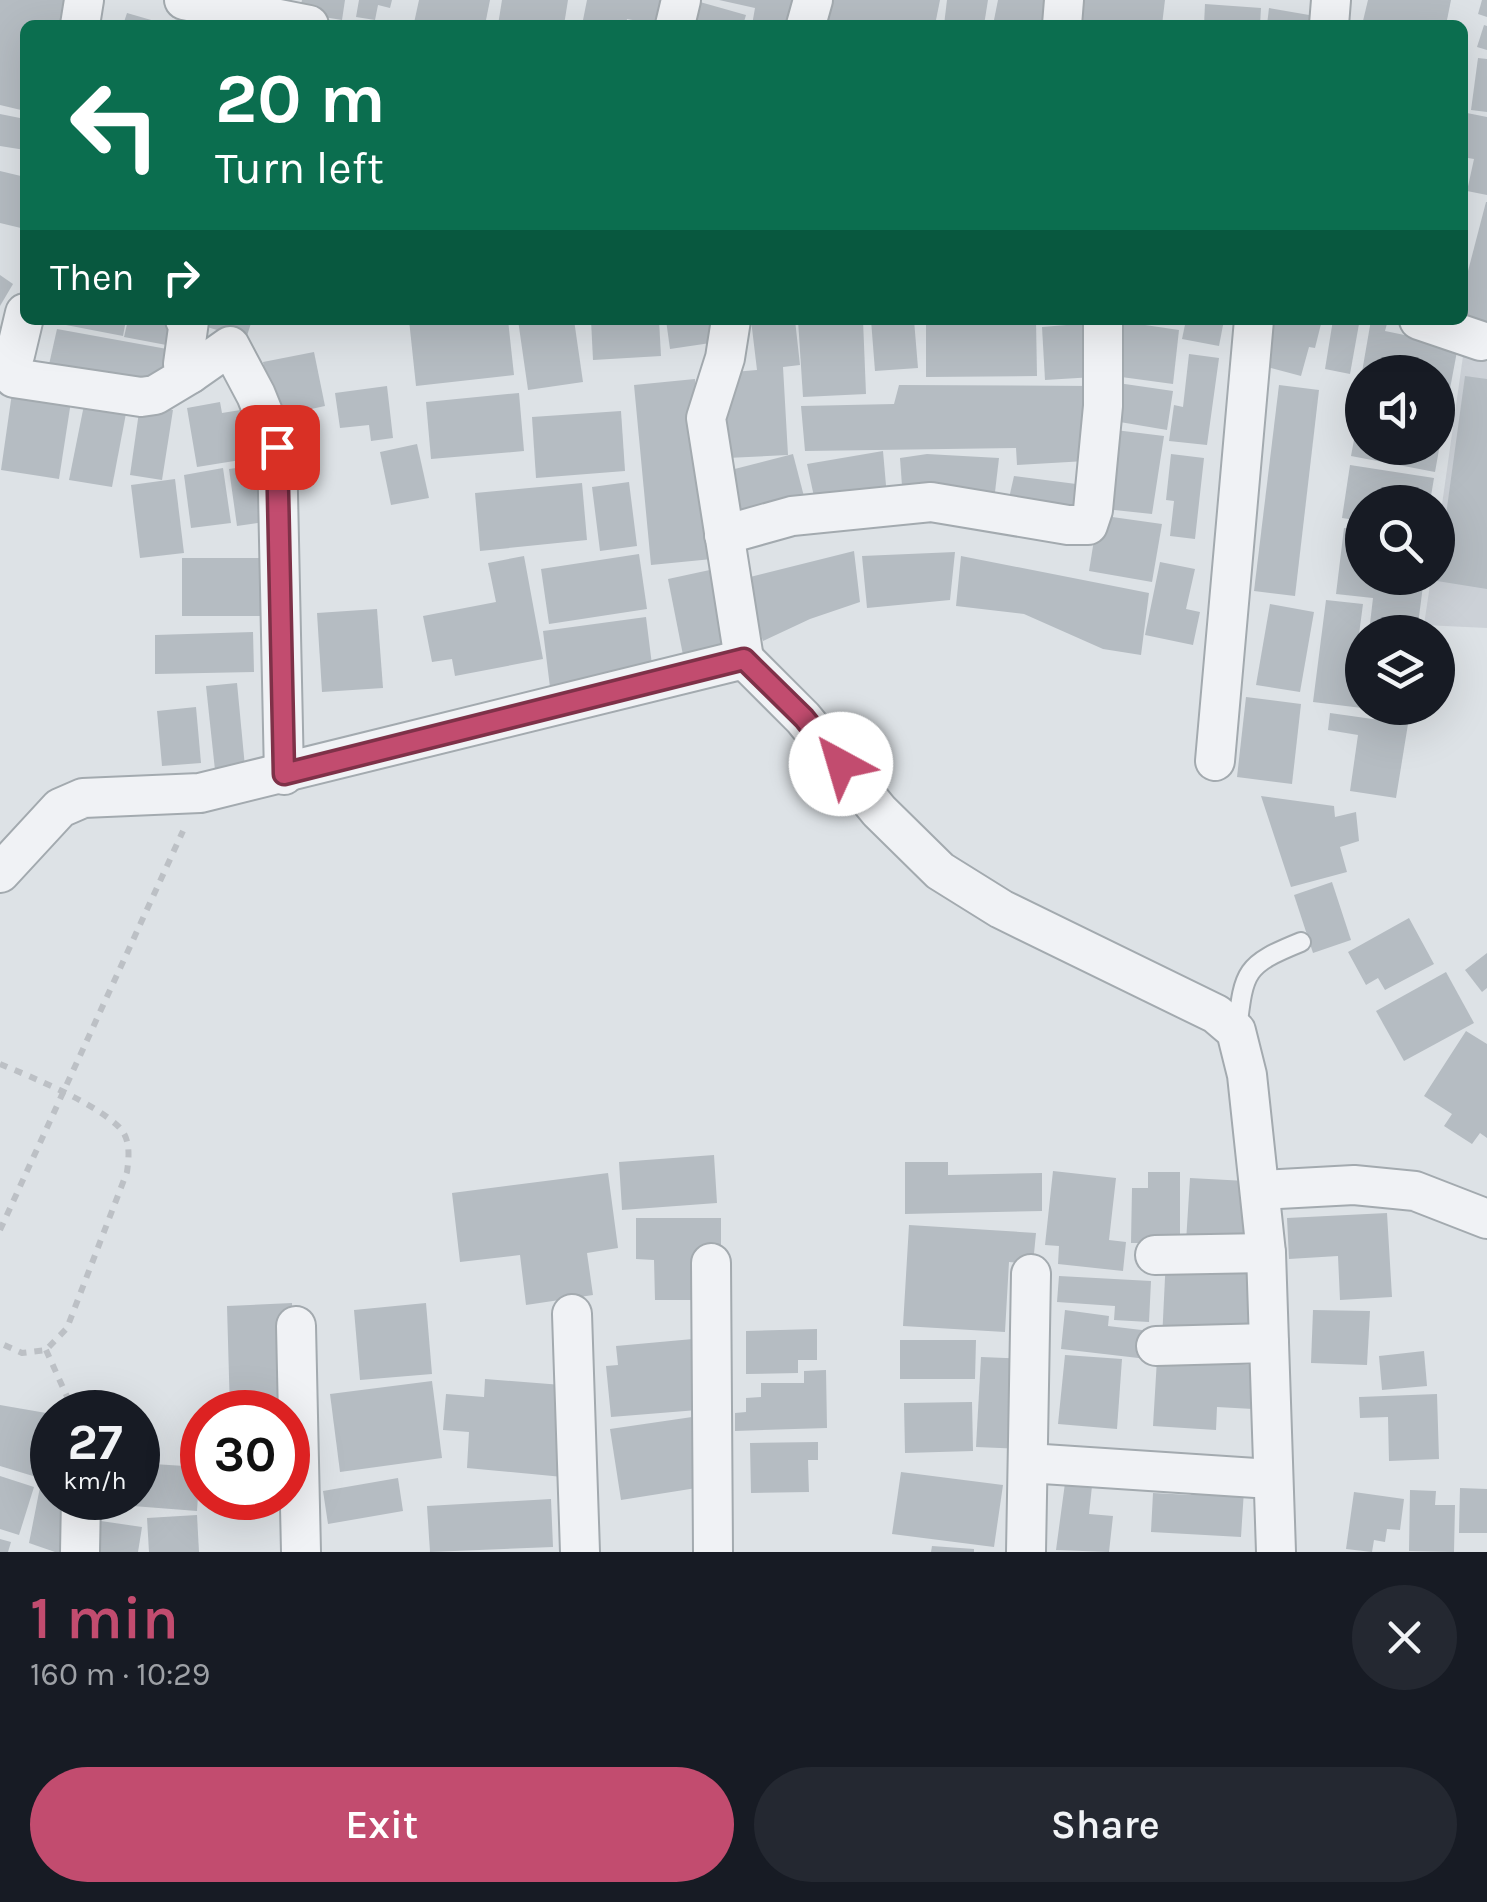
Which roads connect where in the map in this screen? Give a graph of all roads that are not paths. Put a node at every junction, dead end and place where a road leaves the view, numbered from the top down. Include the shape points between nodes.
1 (184, 0) edge
2 (298, 16) edge
3 (23, 325) edge
4 (188, 325) edge
5 (730, 325) edge
6 (1103, 325) edge
7 (1254, 325) edge
8 (1434, 325) edge
9 (1481, 341) dead end
10 (190, 374) junction
11 (724, 535) junction
12 (744, 659) junction
13 (1215, 760) dead end
14 (284, 774) junction
15 (0, 873) edge
16 (1300, 942) dead end
17 (1236, 1031) junction
18 (1260, 1190) junction
19 (1487, 1219) edge
20 (1266, 1254) junction
21 (1155, 1255) dead end
22 (711, 1263) dead end
23 (1032, 1274) dead end
24 (572, 1314) dead end
25 (296, 1326) dead end
26 (1269, 1343) junction
27 (1156, 1346) dead end
28 (1028, 1463) junction
29 (1271, 1479) junction
30 (81, 1520) edge
31 (80, 1552) edge
32 (301, 1552) edge
33 (580, 1552) edge
34 (713, 1552) edge
35 (1026, 1552) edge
36 (1276, 1552) edge

1 - 2 street
3 - 10 street via 15,366 142,397
4 - 10 street via 183,364
5 - 11 street via 706,418
6 - 11 street via 1103,406 1088,525 932,502 792,516
7 - 13 street
8 - 9 street
10 - 14 street via 230,346 277,447
11 - 12 street
12 - 14 street
12 - 17 street via 940,871 1001,909 1216,1014
14 - 15 street via 200,793 83,798 60,808
16 - 17 lane via 1262,958 1242,984
17 - 18 street
18 - 19 street via 1354,1184 1415,1191
18 - 20 street
20 - 21 street
20 - 26 street
22 - 34 street
23 - 28 street
24 - 33 street
25 - 32 street
26 - 27 street
26 - 29 street
28 - 29 street
28 - 35 street
29 - 36 street
30 - 31 street

